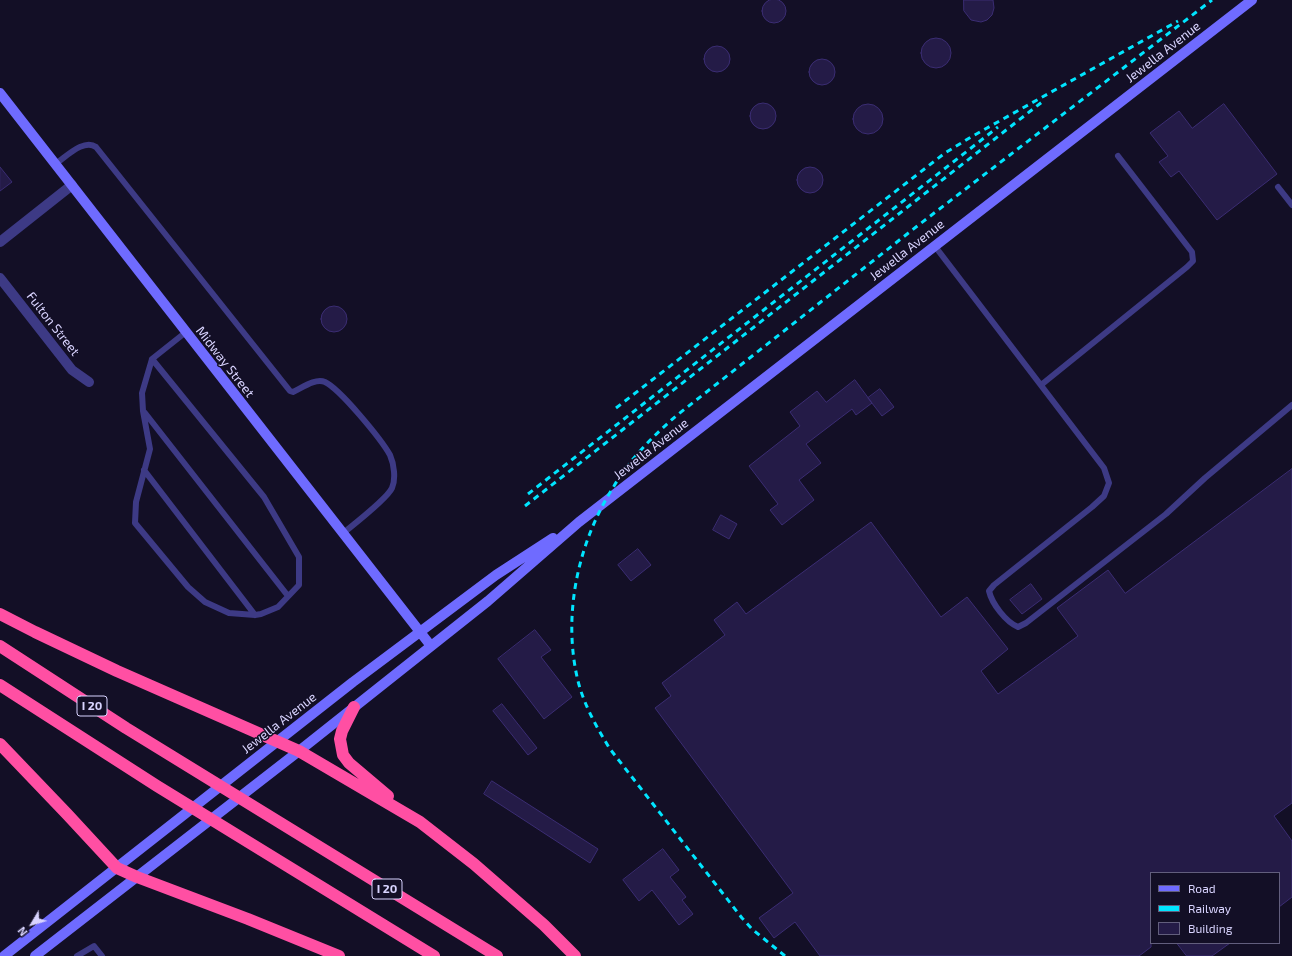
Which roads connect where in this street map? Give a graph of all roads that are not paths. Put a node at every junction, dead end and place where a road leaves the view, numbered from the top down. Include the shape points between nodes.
1 (1252, 0) edge
2 (0, 93) edge
3 (1118, 156) dead end
4 (56, 164) junction
5 (72, 185) junction
6 (1278, 187) dead end
7 (1292, 205) edge
8 (0, 242) edge
9 (934, 245) junction
10 (0, 278) edge
11 (186, 332) junction
12 (152, 359) junction
13 (89, 382) dead end
14 (1041, 385) junction
15 (1292, 405) edge
16 (143, 412) junction
17 (144, 470) junction
18 (579, 522) junction
19 (342, 534) junction
20 (288, 596) junction
21 (0, 614) edge
22 (255, 615) junction
23 (420, 632) junction
24 (0, 646) edge
25 (431, 646) junction
26 (0, 685) edge
27 (354, 708) junction
28 (278, 741) junction
29 (0, 744) edge
30 (299, 751) junction
31 (420, 822) junction
32 (117, 868) junction
33 (137, 877) junction
34 (4, 956) edge
35 (35, 956) edge
36 (77, 956) edge
37 (102, 956) edge
38 (340, 956) edge
39 (434, 956) edge
40 (497, 956) edge
41 (575, 956) edge

1 - 9 main road, Jewella Avenue
2 - 4 main road, Midway Street
3 - 14 lane via 1192,252 1193,261
4 - 5 main road, Midway Street
4 - 19 lane via 85,145 96,147 290,391 294,392 317,381 324,382 335,389 369,425 390,456 394,475 392,488
5 - 8 street
5 - 11 main road, Midway Street
6 - 7 lane
9 - 14 lane
9 - 18 main road, Jewella Avenue
10 - 13 street, Fulton Street via 72,370
11 - 12 lane
11 - 19 main road, Midway Street
12 - 16 lane via 142,393
12 - 20 lane via 264,497 299,557 299,585
14 - 15 lane via 1104,468 1109,483 1104,496 989,591 991,598 1010,624 1018,627 1166,514 1204,478
16 - 17 lane via 150,449
16 - 20 lane
17 - 22 lane
17 - 22 lane via 136,502 135,523 188,587 204,602 229,613
18 - 23 main road, Jewella Avenue via 496,576
18 - 25 main road, Jewella Avenue via 488,601
19 - 23 main road, Midway Street
20 - 22 lane via 278,607
21 - 28 highway via 117,671
23 - 25 main road, Midway Street
23 - 28 main road, Jewella Avenue
24 - 40 highway, I 20 via 126,728
25 - 27 main road, Jewella Avenue
26 - 39 highway, I 20 via 157,786
27 - 30 main road, Jewella Avenue
27 - 31 highway via 340,739 343,755 367,780
28 - 30 highway
28 - 32 main road, Jewella Avenue
29 - 32 highway
30 - 31 highway
30 - 33 main road, Jewella Avenue
31 - 41 highway via 474,864
32 - 33 highway
32 - 34 main road, Jewella Avenue
33 - 35 main road, Jewella Avenue
33 - 38 highway
36 - 37 lane via 94,946

